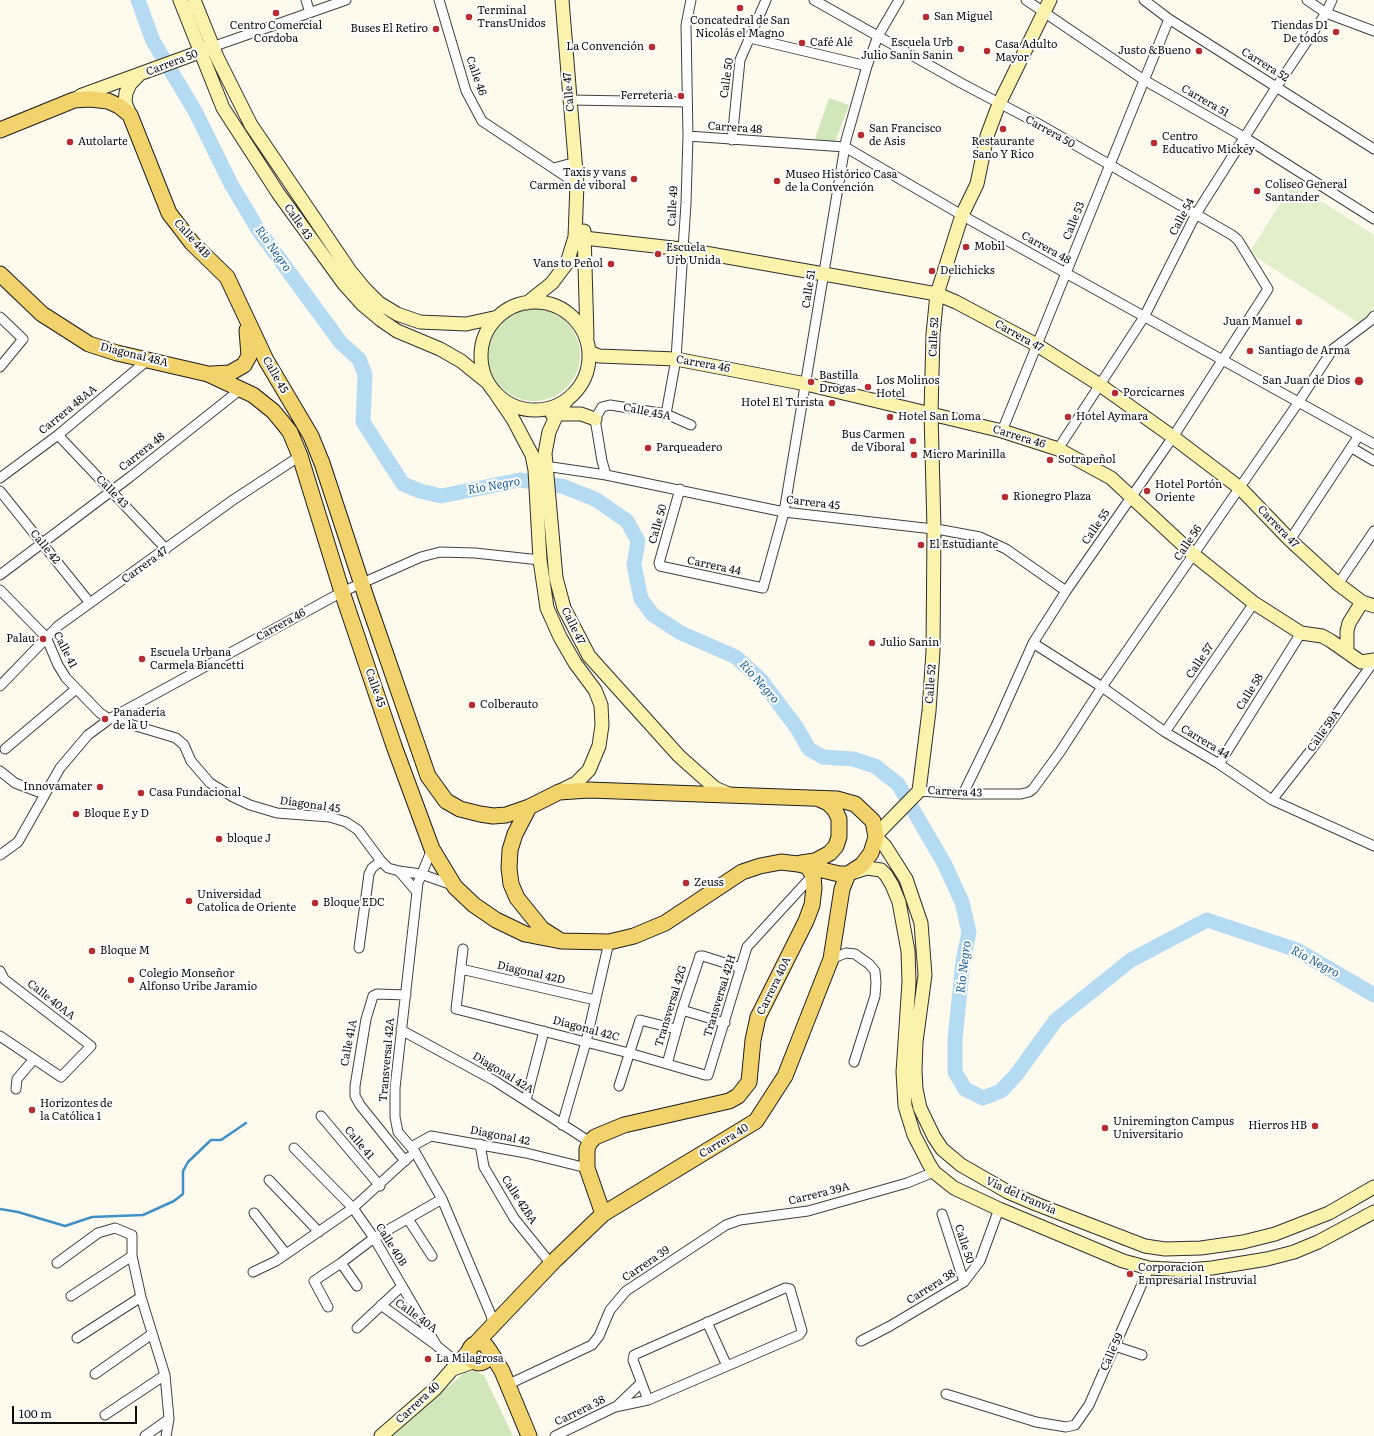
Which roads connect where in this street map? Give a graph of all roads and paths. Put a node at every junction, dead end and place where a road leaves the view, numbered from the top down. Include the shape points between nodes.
1 (180, 0) edge
2 (194, 0) edge
3 (306, 0) edge
4 (346, 0) edge
5 (439, 0) edge
6 (562, 0) edge
7 (691, 0) edge
8 (766, 0) edge
9 (814, 0) edge
10 (899, 0) edge
11 (1026, 0) edge
12 (1144, 0) edge
13 (1307, 0) edge
14 (1332, 0) edge
15 (1046, 5) edge
16 (310, 12) junction
17 (1326, 13) junction
18 (1169, 19) junction
19 (1374, 31) edge
20 (878, 36) junction
21 (750, 38) junction
22 (212, 47) junction
23 (200, 52) junction
24 (867, 66) junction
25 (143, 74) junction
26 (1144, 80) junction
27 (1277, 86) junction
28 (74, 100) junction
29 (570, 100) junction
30 (686, 102) junction
31 (999, 104) junction
32 (130, 115) junction
33 (0, 130) edge
34 (688, 136) junction
35 (1244, 137) junction
36 (732, 140) junction
37 (845, 147) junction
38 (1374, 149) edge
39 (576, 162) junction
40 (1110, 166) junction
41 (554, 168) junction
42 (577, 184) junction
43 (1196, 214) junction
44 (962, 215) junction
45 (1374, 219) edge
46 (584, 238) junction
47 (573, 248) junction
48 (682, 249) junction
49 (1066, 273) junction
50 (0, 274) edge
51 (823, 274) junction
52 (1266, 285) joint
53 (937, 294) junction
54 (527, 303) junction
55 (244, 313) junction
56 (1374, 316) edge
57 (0, 317) edge
58 (498, 317) junction
59 (1144, 317) junction
60 (1037, 345) junction
61 (588, 348) junction
62 (676, 358) junction
63 (150, 359) junction
64 (1222, 361) junction
65 (0, 367) edge
66 (208, 374) junction
67 (487, 382) junction
68 (806, 384) junction
69 (1100, 384) junction
70 (241, 389) junction
71 (496, 394) junction
72 (567, 400) junction
73 (1298, 403) junction
74 (523, 409) junction
75 (931, 413) junction
76 (557, 414) junction
77 (666, 414) junction
78 (595, 420) junction
79 (691, 425) dead end
80 (1002, 431) junction
81 (58, 435) junction
82 (1173, 437) junction
83 (1358, 437) junction
84 (1374, 444) edge
85 (1352, 448) junction
86 (1058, 449) junction
87 (300, 456) junction
88 (1374, 461) edge
89 (542, 469) junction
90 (606, 475) junction
91 (0, 478) edge
92 (1240, 488) junction
93 (680, 489) junction
94 (0, 491) edge
95 (111, 491) junction
96 (1132, 497) junction
97 (784, 512) junction
98 (544, 519) junction
99 (934, 529) junction
100 (1374, 531) edge
101 (1290, 540) junction
102 (41, 543) junction
103 (166, 549) junction
104 (1194, 555) junction
105 (540, 560) junction
106 (660, 566) joint
107 (0, 575) edge
108 (362, 583) junction
109 (1338, 584) junction
110 (763, 588) joint
111 (0, 590) edge
112 (1066, 591) junction
113 (342, 592) junction
114 (1370, 602) edge
115 (90, 603) junction
116 (1254, 604) junction
117 (1300, 633) junction
118 (46, 637) junction
119 (1033, 643) junction
120 (1347, 652) junction
121 (1368, 664) edge
122 (2, 681) edge
123 (1102, 687) junction
124 (76, 689) junction
125 (110, 718) junction
126 (1165, 732) junction
127 (5, 749) dead end
128 (1219, 764) junction
129 (0, 771) edge
130 (919, 791) junction
131 (559, 792) junction
132 (1029, 792) joint
133 (44, 794) junction
134 (963, 794) junction
135 (731, 795) junction
136 (818, 798) junction
137 (1272, 800) junction
138 (529, 807) junction
139 (875, 831) junction
140 (1374, 846) edge
141 (432, 849) junction
142 (0, 855) edge
143 (381, 861) junction
144 (806, 869) junction
145 (399, 871) junction
146 (422, 874) junction
147 (848, 874) junction
148 (455, 887) junction
149 (418, 892) junction
150 (561, 941) junction
151 (609, 942) junction
152 (358, 948) dead end
153 (463, 949) dead end
154 (831, 959) junction
155 (741, 968) junction
156 (461, 969) junction
157 (1, 977) edge
158 (406, 995) junction
159 (596, 1000) junction
160 (682, 1010) junction
161 (725, 1023) junction
162 (676, 1029) junction
163 (401, 1030) junction
164 (544, 1031) junction
165 (0, 1036) edge
166 (586, 1042) junction
167 (629, 1053) junction
168 (34, 1059) junction
169 (854, 1062) dead end
170 (667, 1064) junction
171 (708, 1075) joint
172 (619, 1086) dead end
173 (16, 1088) dead end
174 (355, 1096) joint
175 (526, 1100) junction
176 (321, 1116) dead end
177 (562, 1125) junction
178 (590, 1142) junction
179 (480, 1144) junction
180 (294, 1148) dead end
181 (413, 1149) junction
182 (405, 1161) junction
183 (587, 1168) junction
184 (934, 1172) junction
185 (269, 1180) dead end
186 (380, 1186) junction
187 (1374, 1187) edge
188 (442, 1198) junction
189 (352, 1208) junction
190 (999, 1209) junction
191 (1374, 1212) edge
192 (254, 1214) dead end
193 (603, 1214) junction
194 (942, 1214) dead end
195 (408, 1219) junction
196 (319, 1232) junction
197 (710, 1235) joint
198 (374, 1238) junction
199 (286, 1254) junction
200 (132, 1256) junction
201 (432, 1256) dead end
202 (57, 1263) dead end
203 (342, 1263) junction
204 (551, 1264) junction
205 (1149, 1268) junction
206 (253, 1272) dead end
207 (964, 1282) junction
208 (357, 1286) dead end
209 (402, 1286) junction
210 (71, 1296) dead end
211 (141, 1297) junction
212 (381, 1305) junction
213 (328, 1307) dead end
214 (707, 1322) junction
215 (358, 1328) dead end
216 (490, 1328) junction
217 (152, 1334) junction
218 (77, 1338) dead end
219 (860, 1341) dead end
220 (437, 1346) junction
221 (1115, 1346) junction
222 (479, 1352) junction
223 (1142, 1355) dead end
224 (455, 1366) junction
225 (727, 1366) junction
226 (95, 1374) dead end
227 (165, 1375) junction
228 (506, 1383) junction
229 (641, 1383) junction
230 (946, 1394) dead end
231 (648, 1400) junction
232 (615, 1407) junction
233 (105, 1414) dead end
234 (169, 1419) junction
235 (145, 1436) edge
236 (166, 1436) edge
237 (381, 1436) edge
238 (529, 1436) edge
239 (555, 1436) edge

1 - 23 street, Calle 43
2 - 22 street, Calle 43
3 - 16 street
4 - 16 street, Carrera 50
5 - 41 street, Calle 46 via 466,91 482,121
6 - 29 street, Calle 47
7 - 30 street, Calle 49 via 686,25
8 - 21 street, Calle 50
9 - 20 street, Carrera 50
10 - 20 street, Calle 51
11 - 15 street, Carrera 51
12 - 18 street, Carrera 52
13 - 17 street
14 - 17 street, Calle 54
15 - 26 street, Carrera 51
15 - 31 street, Calle 52
16 - 22 street, Carrera 50
17 - 19 street
17 - 27 street, Calle 54
18 - 26 street, Calle 53
18 - 27 street, Carrera 52
20 - 24 street, Calle 51
20 - 31 street, Carrera 50
21 - 24 street
21 - 36 street, Calle 50 via 740,60
22 - 23 street, Carrera 50
22 - 58 street, Calle 43 via 251,125 350,271 379,303 397,314 420,322 466,324
23 - 25 street, Carrera 50
23 - 67 street, Calle 43 via 223,108 241,138 282,200 344,284 381,320 398,331 447,353
24 - 37 street, Calle 51
25 - 28 street, Carrera 50
25 - 32 street, Calle 44B via 130,84 126,92 125,102
26 - 35 street, Carrera 51
26 - 40 street, Calle 53
27 - 35 street, Calle 54
27 - 38 street, Carrera 52
28 - 32 main road via 108,101
28 - 33 main road, Carrera 50
29 - 30 street
29 - 39 street, Calle 47
30 - 34 street, Calle 49
31 - 40 street, Carrera 50
31 - 44 street, Calle 52 via 987,136 977,184
32 - 55 main road, Calle 44B via 169,212 192,242 227,277
34 - 36 street, Carrera 48
34 - 48 street, Calle 49
35 - 43 street, Calle 54
35 - 45 street, Carrera 51
36 - 37 street, Carrera 48
37 - 44 street, Carrera 48
37 - 51 street, Calle 51
39 - 41 street
39 - 42 street, Calle 47
40 - 43 street, Carrera 50
40 - 49 street, Calle 53
41 - 42 street, Calle 46
42 - 46 street, Calle 47 via 583,199
42 - 47 street, Calle 47
43 - 52 street, Carrera 50 via 1238,240
43 - 59 street, Calle 54
44 - 49 street, Carrera 48
44 - 53 street, Calle 52
46 - 47 street
46 - 48 street, Carrera 47
46 - 61 street, Calle 47
47 - 54 street, Calle 47 via 567,263 552,283
48 - 51 street, Carrera 47
48 - 62 street, Calle 49
49 - 59 street, Carrera 48
49 - 60 street, Calle 53
50 - 63 main road, Diagonal 48A via 42,314 74,336 89,344
51 - 53 street, Carrera 47
51 - 68 street, Calle 51
52 - 64 street, Calle 55 via 1268,292
53 - 60 street, Carrera 47
53 - 75 street, Calle 52
54 - 58 street via 511,308
54 - 61 street via 543,303 558,307 571,316 582,328
55 - 66 main road via 249,356 244,365 230,373
55 - 108 main road, Calle 45 via 266,360 311,436
56 - 73 street, Calle 56 via 1333,349
57 - 65 street via 23,339
58 - 67 street via 487,331 482,348 482,365
59 - 64 street, Carrera 48
59 - 69 street, Calle 54
60 - 69 street, Carrera 47
60 - 80 street, Calle 53
61 - 62 street, Carrera 46 via 599,356
61 - 72 street via 588,366 584,379 577,391
62 - 68 street, Carrera 46
62 - 77 street, Calle 49
63 - 66 main road, Diagonal 48A
63 - 81 street, Carrera 48AA
64 - 73 street, Carrera 48
64 - 82 street, Calle 55
66 - 70 main road, Diagonal 48A
67 - 71 street
68 - 75 street, Carrera 46
68 - 97 street, Calle 51
69 - 82 street, Carrera 47
69 - 86 street, Calle 54
70 - 87 main road, Calle 45 via 263,402 279,417 290,432
70 - 95 street, Carrera 48
71 - 74 street via 508,404
71 - 89 street, Calle 47
72 - 74 street via 553,408 538,411
72 - 76 street, Calle 47
73 - 83 street, Carrera 48
73 - 92 street, Calle 56
74 - 76 street via 534,413
75 - 80 street, Carrera 46
75 - 99 street, Calle 52
76 - 78 street via 581,414
76 - 89 street, Calle 47 via 550,432
77 - 78 street, Calle 45A via 610,405 602,407
77 - 79 street, Calle 45A
78 - 90 street
80 - 86 street, Carrera 46
81 - 91 street, Carrera 48AA
81 - 95 street, Calle 43
82 - 92 street, Carrera 47
82 - 96 street, Calle 55
83 - 84 street, Carrera 48
83 - 85 street
85 - 88 street
85 - 101 street
86 - 96 street, Carrera 46 via 1111,478
87 - 103 street, Carrera 47 via 233,500
87 - 113 main road, Calle 45
89 - 90 street, Carrera 45
89 - 98 street, Calle 47
90 - 93 street, Carrera 45
92 - 101 street, Carrera 47
92 - 104 street, Calle 56
93 - 97 street, Carrera 45
93 - 106 street, Calle 50
94 - 102 street, Calle 42
95 - 102 street, Carrera 48
95 - 103 street, Calle 43
96 - 104 street, Carrera 46
96 - 112 street, Calle 55
97 - 99 street, Carrera 45
97 - 110 street, Calle 51
98 - 105 street, Calle 47
98 - 135 street, Calle 47 via 564,608 589,656 679,756 715,788
99 - 112 street, Carrera 45 via 980,537 1006,549
99 - 130 street, Calle 52 via 933,650 929,711
100 - 109 street
101 - 109 street, Carrera 47
102 - 107 street, Carrera 48
102 - 115 street, Calle 42
103 - 115 street, Carrera 47
104 - 116 street, Carrera 46
104 - 123 street, Calle 56
105 - 108 street, Carrera 46 via 440,552 421,557
105 - 131 street, Calle 47 via 548,608 560,637 595,690 601,705 602,725 589,770 576,783
106 - 110 street, Carrera 44
108 - 113 street, Carrera 46
108 - 138 main road, Calle 45 via 428,776 436,788 446,800 460,809 480,814 506,815
109 - 114 street, Carrera 47
111 - 118 street, Calle 41
112 - 119 street, Calle 55
113 - 125 street, Carrera 46
113 - 141 main road, Calle 45
114 - 120 street via 1349,623
115 - 118 street, Carrera 47
116 - 117 street, Carrera 46
116 - 126 street, Calle 57
117 - 120 street, Carrera 46 via 1322,636
117 - 128 street, Calle 58
118 - 122 street, Carrera 47
118 - 124 street, Calle 41 via 58,665
119 - 123 street, Carrera 44
119 - 134 street, Calle 55 via 996,728
120 - 121 street, Carrera 46
121 - 137 street, Calle 59A via 1311,750
123 - 126 street, Carrera 44
123 - 132 street, Calle 56 via 1060,752
124 - 125 street, Calle 41 via 100,713
124 - 127 street
125 - 133 street, Carrera 46 via 81,742 60,768
125 - 143 street, Diagonal 45 via 176,738 184,745 191,761 210,783 250,805 277,813 330,817 346,822 358,830
126 - 128 street, Carrera 44
128 - 137 street, Carrera 44
129 - 133 street via 15,783
130 - 134 street, Carrera 43
130 - 139 street, Carrera 43 via 893,818
131 - 135 main road, Calle 45 via 588,790
131 - 138 main road, Calle 45
132 - 134 street, Carrera 43
133 - 142 street, Carrera 46 via 18,842
135 - 136 main road, Calle 45
136 - 139 main road, Calle 45 via 847,801 862,810
136 - 144 main road via 836,810 839,837 830,853
137 - 140 street, Carrera 44
138 - 150 main road via 510,850 511,884 530,917 542,929
139 - 147 main road via 871,853 862,865
139 - 187 street, Vía del tranvía via 906,879 921,923 925,975 915,1070 920,1108 942,1149 961,1165 1008,1192 1036,1204 1145,1246 1165,1249 1200,1248 1275,1234 1329,1213
141 - 146 street, Transversal 42A
141 - 148 main road, Calle 45
143 - 145 street, Diagonal 45 via 388,868
143 - 152 street via 369,874
144 - 147 main road
144 - 151 main road, Calle 45 via 781,862 742,872 664,923 634,936
144 - 155 street, Transversal 42H via 747,947
144 - 178 main road, Carrera 40A via 813,894 806,921 758,1017 750,1075 745,1088 738,1096 728,1101 624,1125 599,1134
145 - 146 street, Diagonal 45
145 - 149 street, Diagonal 45
146 - 148 street, Diagonal 45
146 - 149 street, Transversal 42A
147 - 154 main road, Carrera 40 via 842,890
147 - 184 street, Vía del tranvía via 867,868 880,870 892,885 899,902 908,952 909,982 903,1091 908,1118 923,1154
148 - 150 main road, Calle 45 via 474,906 509,927 525,934
149 - 158 street, Transversal 42A
150 - 151 main road, Calle 45
151 - 159 street
153 - 156 street
154 - 169 street via 846,953 855,954 869,964 874,972 875,996
154 - 193 main road, Carrera 40 via 785,1076 756,1122
155 - 160 street, Transversal 42G via 700,956
155 - 161 street, Transversal 42H
156 - 159 street, Diagonal 42D
156 - 164 street, Diagonal 42C via 456,1009
157 - 168 street, Calle 40AA via 91,1046 61,1077
158 - 163 street, Transversal 42A
158 - 174 street, Calle 41A via 373,996 355,1076
159 - 166 street
160 - 161 street
160 - 162 street, Transversal 42G
161 - 171 street, Transversal 42H
162 - 167 street via 640,1020
162 - 170 street, Transversal 42G
163 - 175 street, Diagonal 42A via 458,1059
163 - 181 street, Transversal 42A via 395,1117 398,1132
164 - 166 street, Diagonal 42C
164 - 175 street
165 - 168 street
166 - 167 street, Diagonal 42C
166 - 177 street
167 - 170 street, Diagonal 42C
167 - 172 street
168 - 173 street via 17,1079
170 - 171 street, Diagonal 42C
174 - 182 street, Transversal 42A
175 - 177 street, Diagonal 42A
176 - 186 street, Calle 41
177 - 178 street, Diagonal 42A
178 - 183 main road
179 - 181 street, Diagonal 42 via 431,1136
179 - 183 street, Diagonal 42
179 - 204 street, Calle 42BA via 484,1167 495,1186 514,1218
180 - 189 street, Calle 40B
181 - 182 street, Diagonal 42
181 - 188 street, Transversal 42A
182 - 186 street, Diagonal 42
183 - 193 main road
184 - 190 street, Vía del tranvía via 954,1188
184 - 197 street, Carrera 39A via 907,1183 808,1211 740,1220
185 - 196 street
186 - 189 street, Diagonal 42
188 - 195 street
188 - 216 street, Transversal 42A via 491,1315
189 - 196 street, Diagonal 42
189 - 198 street, Calle 40B
190 - 205 street, Vía del tranvía via 1123,1261
190 - 207 street, Carrera 38 via 980,1261
191 - 205 street, Vía del tranvía via 1318,1242 1267,1259 1186,1270
192 - 199 street
193 - 204 main road, Carrera 40
194 - 207 street, Calle 50
195 - 198 street
195 - 201 street
196 - 199 street, Diagonal 42
197 - 228 street, Carrera 39 via 626,1291 610,1310 599,1336 592,1345
198 - 203 street
198 - 209 street, Calle 40B
199 - 206 street, Diagonal 42
200 - 202 street via 132,1235 115,1228 98,1233
200 - 210 street
200 - 211 street
203 - 208 street
203 - 213 street via 314,1281
204 - 216 main road, Carrera 40
205 - 221 street, Calle 59
207 - 219 street, Carrera 38
209 - 212 street
209 - 220 street, Calle 40B
211 - 217 street
211 - 218 street
212 - 215 street
212 - 220 street, Calle 40A
214 - 225 street
214 - 225 street, Carrera 38 via 788,1287 790,1289 801,1334
214 - 229 street via 634,1355
216 - 222 main road
217 - 226 street
217 - 227 street
220 - 224 street, Calle 40B
221 - 223 street
221 - 230 street, Calle 59 via 1089,1405 1075,1425 1066,1427 1036,1422
222 - 224 street, Carrera 40
222 - 228 main road
224 - 237 street, Carrera 40 via 435,1389
225 - 231 street, Carrera 38
227 - 233 street
227 - 234 street
228 - 238 main road
229 - 231 street
229 - 232 street, Carrera 38
231 - 232 street, Carrera 38
232 - 239 street, Carrera 38
234 - 235 street
234 - 236 street

